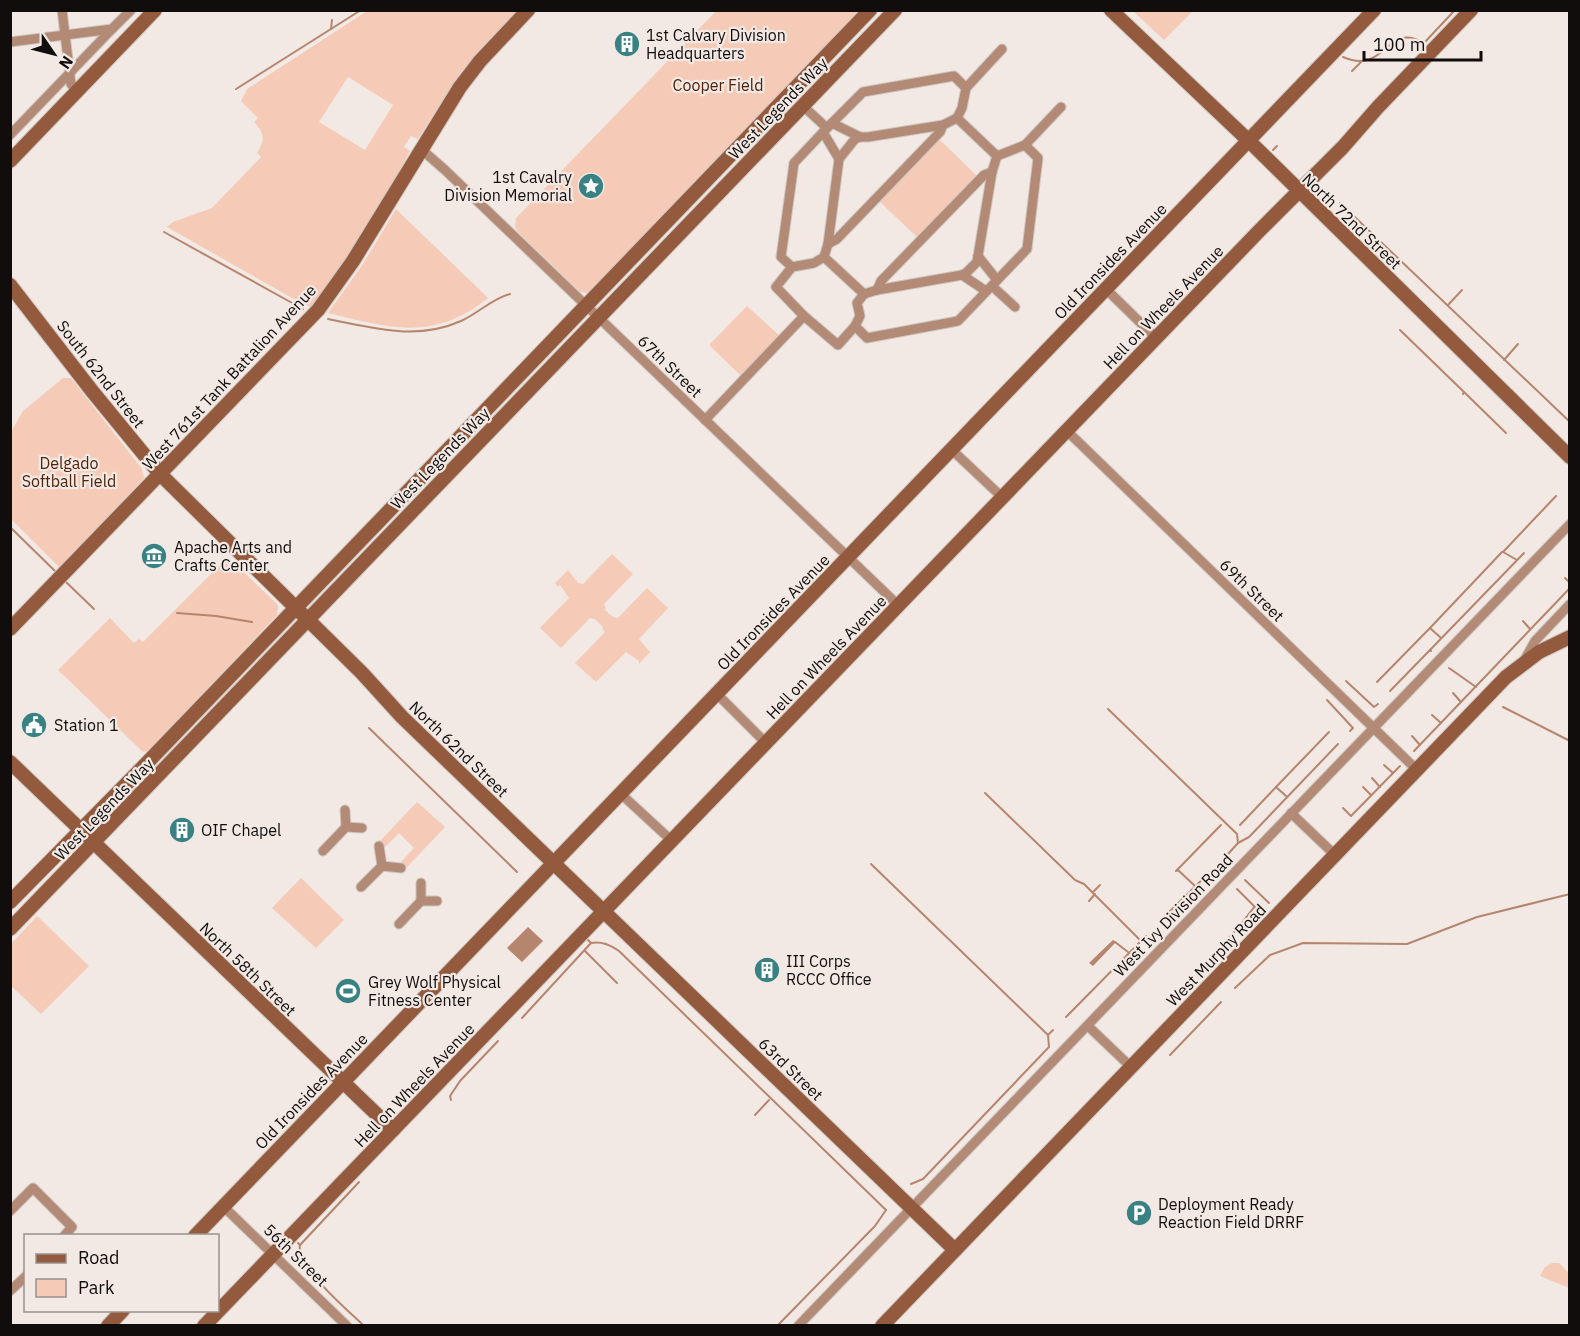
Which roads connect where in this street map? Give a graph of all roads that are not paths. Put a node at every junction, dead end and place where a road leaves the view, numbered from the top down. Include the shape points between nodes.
1 (62, 10) edge
2 (131, 10) edge
3 (528, 10) edge
4 (870, 10) edge
5 (895, 10) edge
6 (1111, 10) edge
7 (1374, 10) edge
8 (1471, 10) edge
9 (149, 13) edge
10 (112, 29) junction
11 (65, 35) junction
12 (10, 42) edge
13 (1002, 49) dead end
14 (70, 73) junction
15 (966, 88) junction
16 (78, 91) junction
17 (803, 106) junction
18 (1061, 107) dead end
19 (957, 118) junction
20 (943, 125) junction
21 (827, 128) junction
22 (10, 135) edge
23 (860, 136) junction
24 (1249, 141) junction
25 (1024, 144) junction
26 (421, 149) junction
27 (997, 156) junction
28 (839, 159) junction
29 (10, 161) edge
30 (992, 172) junction
31 (1298, 191) junction
32 (828, 244) junction
33 (978, 256) junction
34 (824, 257) junction
35 (792, 267) junction
36 (962, 275) junction
37 (10, 285) edge
38 (992, 285) junction
39 (1106, 289) junction
40 (876, 290) junction
41 (864, 294) junction
42 (587, 306) junction
43 (1015, 307) dead end
44 (804, 316) junction
45 (599, 318) junction
46 (855, 326) junction
47 (1156, 338) junction
48 (705, 420) junction
49 (1067, 431) junction
50 (952, 450) junction
51 (1569, 457) edge
52 (160, 474) junction
53 (1003, 498) junction
54 (1569, 524) edge
55 (849, 557) junction
56 (1569, 604) edge
57 (898, 605) junction
58 (295, 608) junction
59 (308, 620) junction
60 (10, 628) edge
61 (1569, 637) edge
62 (1523, 663) junction
63 (717, 694) junction
64 (1374, 728) junction
65 (766, 742) junction
66 (10, 762) edge
67 (1417, 770) junction
68 (621, 794) junction
69 (345, 810) dead end
70 (1291, 813) junction
71 (346, 827) junction
72 (362, 828) dead end
73 (81, 830) junction
74 (672, 841) junction
75 (94, 843) junction
76 (380, 846) dead end
77 (323, 851) dead end
78 (1335, 855) junction
79 (554, 863) junction
80 (382, 866) junction
81 (401, 868) dead end
82 (422, 883) dead end
83 (361, 887) dead end
84 (421, 901) junction
85 (437, 901) dead end
86 (10, 902) edge
87 (604, 910) junction
88 (399, 924) dead end
89 (10, 929) edge
90 (1088, 1026) junction
91 (1131, 1067) junction
92 (342, 1082) junction
93 (393, 1130) junction
94 (223, 1206) junction
95 (911, 1207) junction
96 (10, 1211) edge
97 (66, 1234) edge
98 (197, 1234) edge
99 (955, 1250) junction
100 (273, 1254) junction
101 (24, 1278) edge
102 (10, 1291) edge
103 (219, 1310) edge
104 (122, 1312) edge
105 (217, 1312) edge
106 (108, 1326) edge
107 (204, 1326) edge
108 (347, 1326) edge
109 (798, 1326) edge
110 (882, 1326) edge

1 - 11 street
2 - 10 street
3 - 26 street, West 761st Tank Battalion Avenue via 460,87
4 - 42 street, West Legends Way
5 - 17 street, West Legends Way
6 - 24 street, North 72nd Street
7 - 24 street, Old Ironsides Avenue
8 - 31 street, Hell on Wheels Avenue
9 - 16 street
10 - 11 street
10 - 14 street
11 - 12 street
11 - 14 street
13 - 15 street
14 - 16 street via 71,84
14 - 22 street
15 - 19 street
15 - 21 street via 954,76 862,92
16 - 29 street
17 - 21 street
17 - 45 street, West Legends Way
18 - 25 street
19 - 20 street
19 - 27 street
20 - 23 street
20 - 32 street
21 - 23 street
21 - 28 street
21 - 35 street via 794,163 781,257
23 - 28 street
24 - 31 street, North 72nd Street
24 - 39 street, Old Ironsides Avenue
25 - 27 street
25 - 38 street via 1038,158 1027,249
26 - 42 street, 67th Street
26 - 52 street, West 761st Tank Battalion Avenue via 353,261 318,310
27 - 30 street
28 - 32 street
30 - 33 street
30 - 40 street via 984,174
31 - 47 street, Hell on Wheels Avenue
31 - 51 street, North 72nd Street
32 - 34 street
33 - 36 street via 977,262
33 - 38 street
34 - 35 street
34 - 41 street
35 - 44 street via 776,287
36 - 38 street
36 - 40 street
37 - 52 street, South 62nd Street
38 - 43 street
38 - 46 street via 957,321 867,338
39 - 47 street
39 - 50 street, Old Ironsides Avenue
40 - 41 street
41 - 46 street via 857,303 860,316
42 - 45 street, 67th Street
42 - 58 street, West Legends Way
44 - 46 street via 837,345
44 - 48 street
45 - 48 street, 67th Street
45 - 59 street, West Legends Way
47 - 49 street, Hell on Wheels Avenue
48 - 55 street, 67th Street
49 - 53 street, Hell on Wheels Avenue
49 - 64 street, 69th Street
50 - 53 street
50 - 55 street, Old Ironsides Avenue
52 - 58 street, South 62nd Street
52 - 60 street, West 761st Tank Battalion Avenue
53 - 57 street, Hell on Wheels Avenue
54 - 64 street, West Ivy Division Road
55 - 57 street, 67th Street
55 - 63 street, Old Ironsides Avenue
56 - 62 street, West Murphy Road via 1535,641
57 - 65 street, Hell on Wheels Avenue
58 - 59 street, North 62nd Street
58 - 73 street, West Legends Way
59 - 75 street, West Legends Way
59 - 79 street, North 62nd Street
61 - 62 street
62 - 67 street, West Murphy Road
63 - 65 street
63 - 68 street, Old Ironsides Avenue
64 - 67 street, 69th Street
64 - 70 street, West Ivy Division Road
65 - 74 street, Hell on Wheels Avenue
66 - 73 street, North 58th Street
67 - 78 street, West Murphy Road
68 - 74 street
68 - 79 street, Old Ironsides Avenue
69 - 71 street
70 - 78 street
70 - 90 street, West Ivy Division Road
71 - 72 street
71 - 77 street
73 - 75 street, North 58th Street
73 - 86 street, West Legends Way
74 - 87 street, Hell on Wheels Avenue
75 - 89 street, West Legends Way
75 - 92 street, North 58th Street
76 - 80 street
78 - 91 street, West Murphy Road
79 - 87 street, North 62nd Street
79 - 92 street, Old Ironsides Avenue
80 - 81 street
80 - 83 street
82 - 84 street
84 - 85 street
84 - 88 street
87 - 93 street, Hell on Wheels Avenue
87 - 95 street, 63rd Street
90 - 91 street
90 - 95 street, West Ivy Division Road
91 - 99 street, West Murphy Road
92 - 93 street, North 58th Street
92 - 94 street, Old Ironsides Avenue
93 - 100 street, Hell on Wheels Avenue
94 - 98 street, Old Ironsides Avenue
94 - 100 street, 56th Street
95 - 99 street, 63rd Street
95 - 109 street, West Ivy Division Road
96 - 97 street via 33,1188 72,1227
99 - 110 street, West Murphy Road
100 - 103 street, Hell on Wheels Avenue
100 - 108 street, 56th Street
101 - 102 street
104 - 106 street
105 - 107 street, Hell on Wheels Avenue

